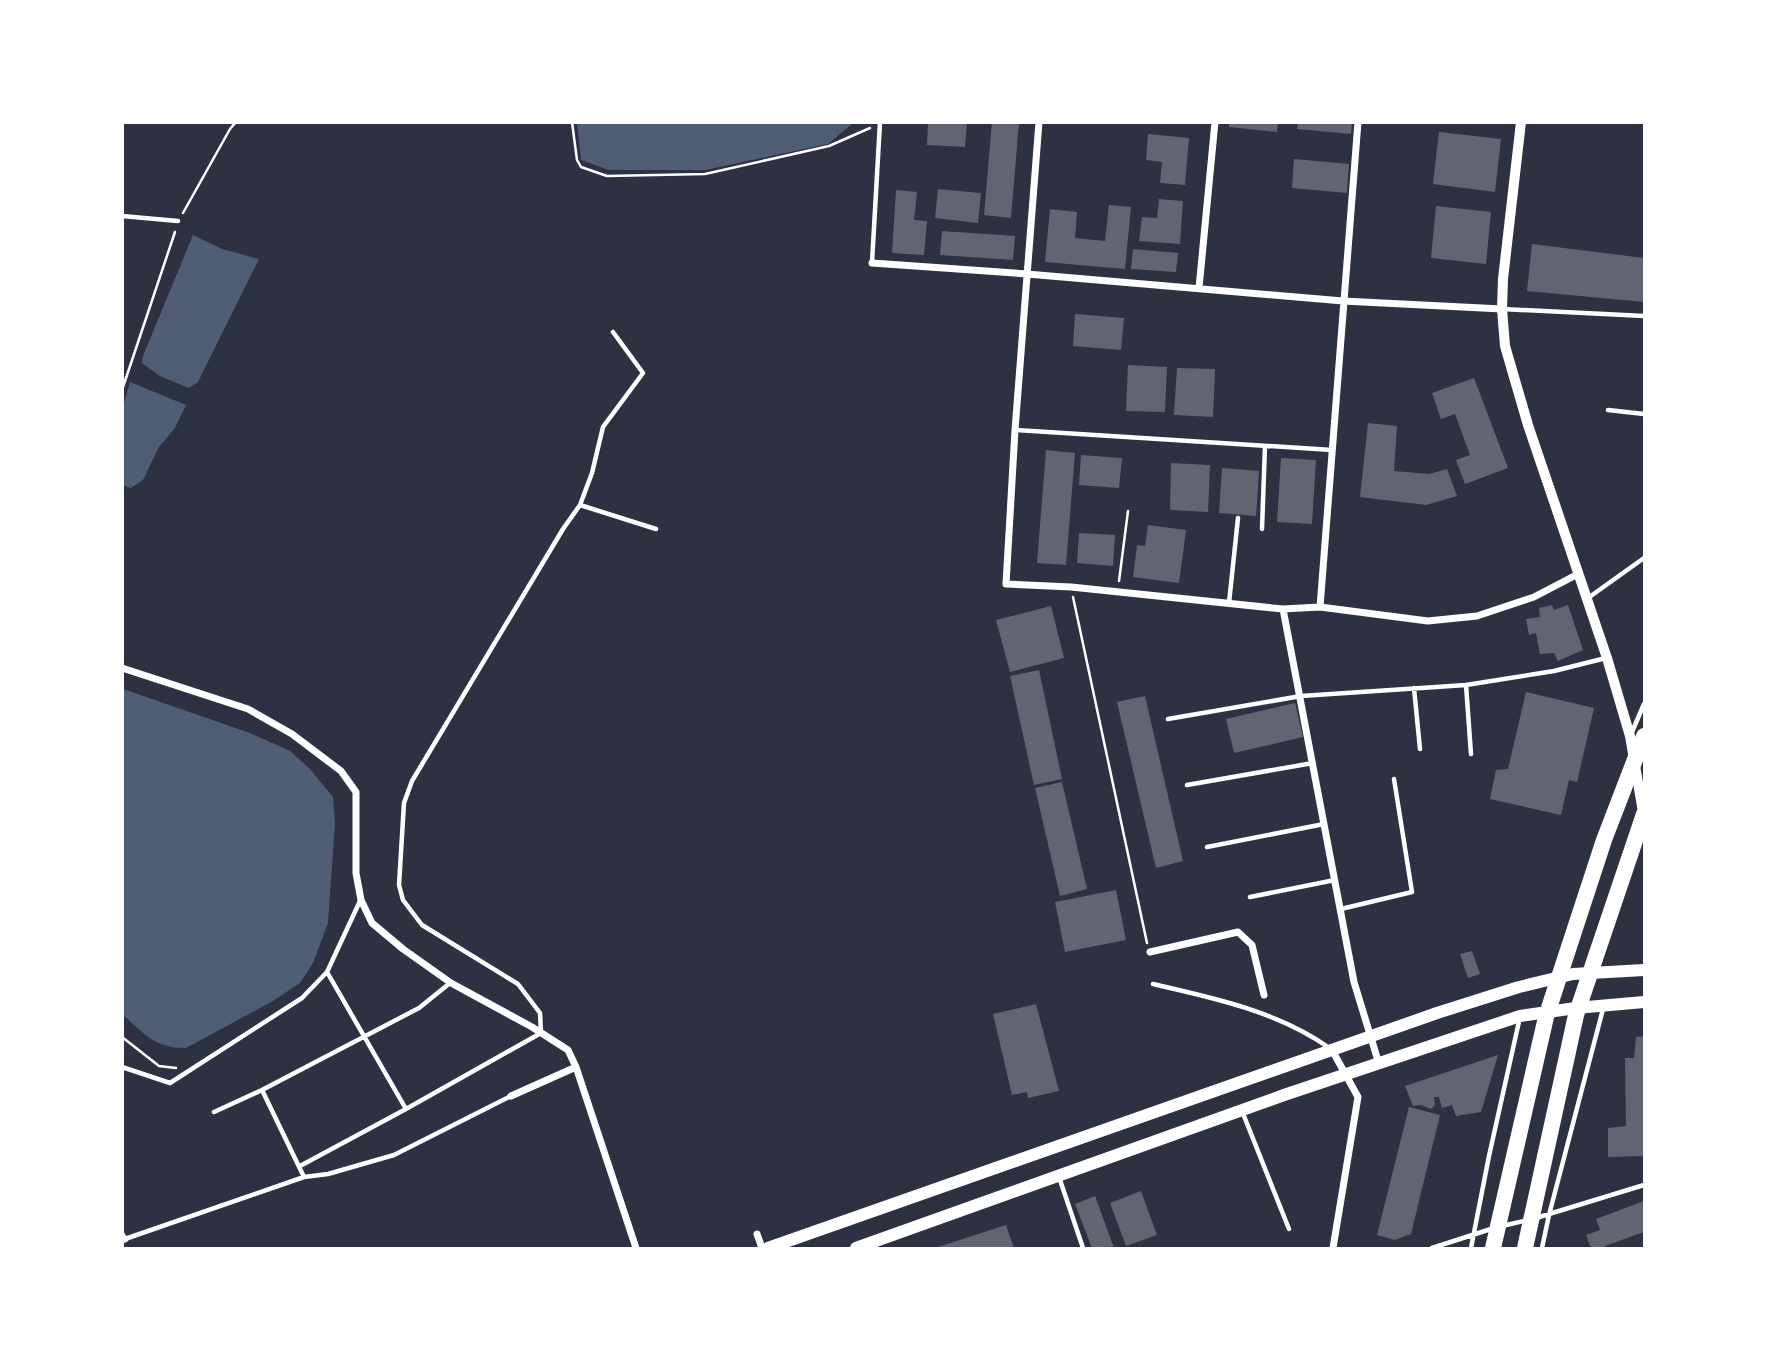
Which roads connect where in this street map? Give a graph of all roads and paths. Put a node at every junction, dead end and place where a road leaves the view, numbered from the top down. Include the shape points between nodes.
1 (236, 122) edge
2 (572, 122) edge
3 (1039, 122) edge
4 (1215, 122) edge
5 (1358, 122) edge
6 (1521, 122) edge
7 (880, 123) edge
8 (122, 216) edge
9 (178, 221) junction
10 (872, 263) joint
11 (1027, 274) junction
12 (1199, 288) junction
13 (1343, 301) junction
14 (1502, 309) junction
15 (1644, 316) edge
16 (613, 332) dead end
17 (122, 390) edge
18 (1608, 410) dead end
19 (1644, 414) edge
20 (1015, 430) junction
21 (1265, 446) junction
22 (1333, 450) junction
23 (580, 506) junction
24 (1128, 511) dead end
25 (1238, 518) dead end
26 (656, 529) dead end
27 (1262, 529) dead end
28 (1644, 558) edge
29 (1578, 574) junction
30 (1070, 587) junction
31 (1118, 592) junction
32 (1587, 598) junction
33 (1229, 603) junction
34 (1320, 607) junction
35 (1283, 608) junction
36 (1607, 658) junction
37 (122, 668) edge
38 (1466, 685) junction
39 (1414, 688) junction
40 (1301, 696) junction
41 (1644, 704) edge
42 (1168, 719) dead end
43 (1637, 736) edge
44 (1420, 749) dead end
45 (1471, 754) dead end
46 (1313, 763) junction
47 (1394, 779) dead end
48 (1187, 785) dead end
49 (1644, 814) edge
50 (1644, 820) edge
51 (1324, 824) junction
52 (1207, 847) dead end
53 (1335, 880) junction
54 (1250, 897) dead end
55 (361, 900) junction
56 (1340, 909) junction
57 (1150, 952) joint
58 (1644, 970) edge
59 (327, 972) junction
60 (451, 983) junction
61 (1153, 984) dead end
62 (1264, 995) dead end
63 (1644, 1002) edge
64 (1604, 1005) junction
65 (1520, 1016) junction
66 (541, 1033) junction
67 (364, 1036) junction
68 (1371, 1036) junction
69 (122, 1037) edge
70 (1332, 1050) junction
71 (1379, 1064) junction
72 (122, 1067) edge
73 (576, 1067) junction
74 (190, 1070) junction
75 (1345, 1075) junction
76 (262, 1090) junction
77 (510, 1096) joint
78 (406, 1109) junction
79 (1242, 1110) junction
80 (214, 1112) dead end
81 (300, 1166) junction
82 (1058, 1176) junction
83 (304, 1177) junction
84 (1644, 1185) edge
85 (1549, 1215) junction
86 (1289, 1228) dead end
87 (1474, 1233) junction
88 (757, 1234) dead end
89 (123, 1237) edge
90 (636, 1248) edge
91 (762, 1248) edge
92 (768, 1248) edge
93 (856, 1248) edge
94 (1083, 1248) edge
95 (1334, 1248) edge
96 (1432, 1248) edge
97 (1471, 1248) edge
98 (1493, 1248) edge
99 (1525, 1248) edge
100 (1542, 1248) edge

1 - 9 path
2 - 7 path via 580,167 607,176 705,174 829,146
3 - 11 street
4 - 12 street
5 - 13 street
6 - 14 street
7 - 10 lane
8 - 9 lane
9 - 17 path
10 - 11 street
11 - 12 street
11 - 20 street
12 - 13 street
13 - 14 street
13 - 22 street
14 - 15 lane
14 - 29 street via 1506,346 1528,425
16 - 23 lane via 643,373 603,427
18 - 19 lane
20 - 21 lane
20 - 30 street via 1006,584
21 - 22 lane
21 - 27 lane
22 - 34 street
23 - 26 lane
23 - 66 lane via 412,781 404,803 403,900 422,925 519,984 540,1013
24 - 31 path
25 - 33 lane
28 - 32 lane
29 - 32 street
29 - 34 street via 1534,597 1477,616 1428,621
30 - 31 street
30 - 57 path
31 - 33 street
32 - 36 street
33 - 35 street
34 - 35 street
35 - 40 street
36 - 38 lane
36 - 43 street
37 - 55 street via 248,709 292,734 341,771 356,792 356,873
38 - 39 lane
38 - 45 lane
39 - 40 lane
39 - 44 lane
40 - 42 lane
40 - 46 street
41 - 43 lane
43 - 50 street
43 - 98 highway via 1546,1017
46 - 48 lane
46 - 51 street
47 - 56 lane via 1412,892
49 - 99 highway via 1576,1015
51 - 52 lane
51 - 53 street
53 - 54 lane
53 - 56 street
55 - 59 lane
55 - 60 street via 372,923
56 - 68 street via 1354,982
57 - 62 street via 1238,932 1252,945
58 - 68 main road via 1573,974 1519,987
59 - 67 lane
59 - 74 lane via 302,998
60 - 66 street
60 - 67 lane via 419,1009
61 - 70 lane via 1230,1001 1305,1031
63 - 64 main road
64 - 65 main road
64 - 85 lane
65 - 71 main road
65 - 87 lane
66 - 73 street via 568,1050
66 - 78 lane
67 - 76 lane
67 - 78 lane
68 - 70 main road
68 - 71 street
69 - 74 path via 159,1066
70 - 75 street
70 - 92 main road
71 - 75 main road
72 - 74 lane via 170,1083
73 - 77 street
73 - 90 street
75 - 79 main road
75 - 95 street via 1358,1097
76 - 80 lane
76 - 81 lane
77 - 83 lane via 394,1155
78 - 81 lane
79 - 82 main road
79 - 86 lane
81 - 83 lane
82 - 93 main road
82 - 94 lane
83 - 89 lane
84 - 85 lane
85 - 87 lane
85 - 100 lane
87 - 96 lane
87 - 97 lane
88 - 91 street

